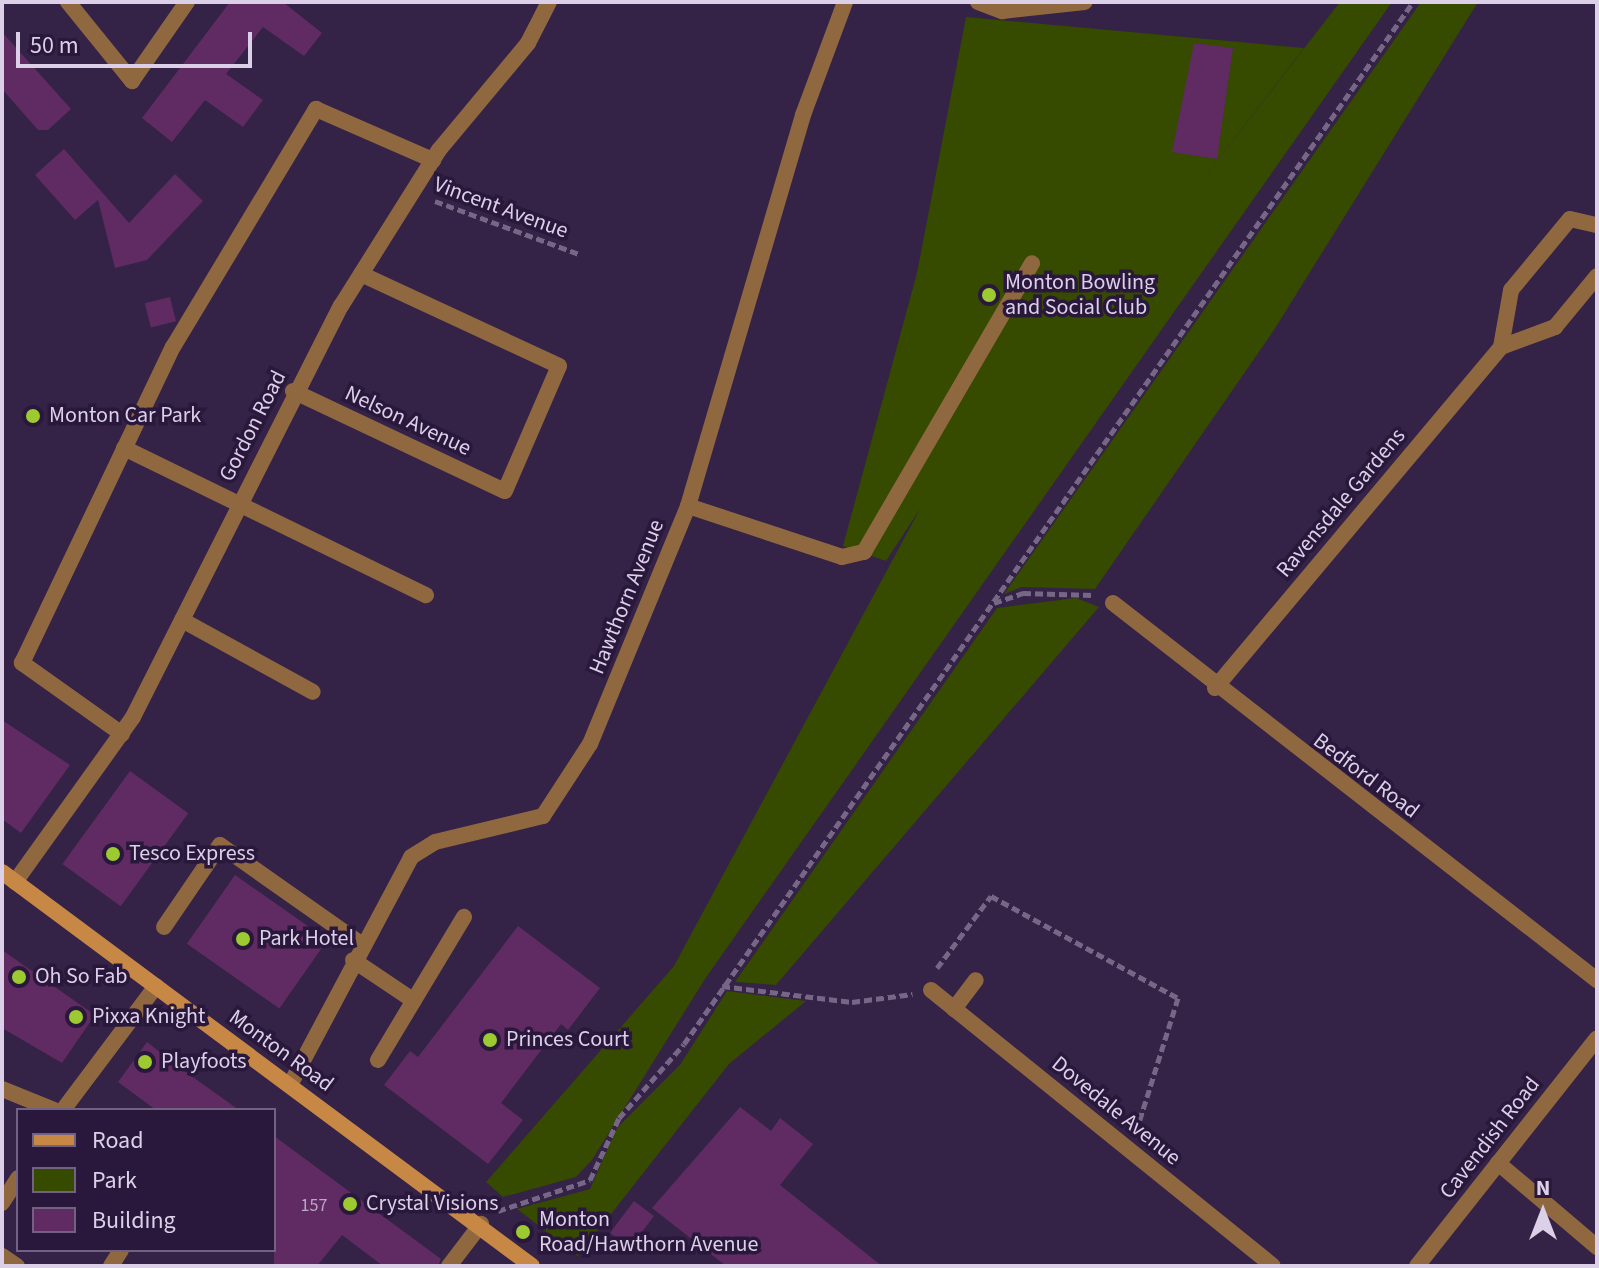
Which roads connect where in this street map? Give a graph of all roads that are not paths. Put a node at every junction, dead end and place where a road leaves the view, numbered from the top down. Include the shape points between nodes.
1 (68, 2) edge
2 (187, 2) edge
3 (549, 2) edge
4 (845, 2) edge
5 (978, 2) edge
6 (1085, 2) edge
7 (433, 160) junction
8 (1597, 225) edge
9 (1032, 263) dead end
10 (361, 274) junction
11 (1597, 276) edge
12 (1501, 347) junction
13 (293, 391) junction
14 (124, 448) junction
15 (238, 505) junction
16 (688, 506) junction
17 (426, 595) dead end
18 (1113, 603) road end
19 (182, 620) junction
20 (1215, 688) junction
21 (313, 692) dead end
22 (122, 734) junction
23 (9, 877) edge
24 (464, 917) dead end
25 (164, 927) dead end
26 (357, 952) junction
27 (976, 980) dead end
28 (1597, 980) edge
29 (156, 986) junction
30 (931, 990) road end
31 (414, 1001) junction
32 (954, 1009) junction
33 (1597, 1038) edge
34 (378, 1060) dead end
35 (290, 1085) junction
36 (2, 1089) edge
37 (49, 1108) edge
38 (64, 1108) edge
39 (1498, 1163) junction
40 (16, 1181) edge
41 (2, 1203) edge
42 (483, 1226) junction
43 (1597, 1247) edge
44 (2, 1256) edge
45 (17, 1266) edge
46 (449, 1266) edge
47 (532, 1266) edge
48 (1273, 1266) edge
49 (1417, 1266) edge

1 - 2 street via 132,81
3 - 7 street, Gordon Road via 528,43
4 - 16 street, Hawthorn Avenue via 803,115
5 - 6 street via 1002,11
7 - 10 street, Gordon Road
7 - 14 street via 316,109 173,347
8 - 12 street via 1570,219 1511,290
9 - 16 street via 864,552 842,557
10 - 13 street, Gordon Road
10 - 13 street, Nelson Avenue via 383,291 559,366 505,491
11 - 12 street, Ravensdale Gardens via 1555,327
12 - 20 street, Ravensdale Gardens
13 - 15 street, Gordon Road
14 - 15 street
14 - 22 street via 22,663
15 - 17 street
15 - 19 street, Gordon Road
16 - 26 street, Hawthorn Avenue via 612,695 555,804 530,821 467,832 421,850 401,868
18 - 20 street, Bedford Road
19 - 21 street
19 - 22 street, Gordon Road
20 - 28 street, Bedford Road
22 - 23 street, Gordon Road
23 - 29 main road, Monton Road
24 - 31 street
25 - 26 street via 220,845
26 - 31 street
26 - 35 street, Hawthorn Avenue
27 - 32 street
29 - 35 main road, Monton Road
29 - 38 street
30 - 32 street, Dovedale Avenue
31 - 34 street
32 - 48 street, Dovedale Avenue
33 - 39 street, Cavendish Road
35 - 42 main road, Monton Road
36 - 37 street
39 - 43 street
39 - 49 street, Cavendish Road
40 - 41 street
42 - 46 street
42 - 47 main road, Monton Road
44 - 45 street

